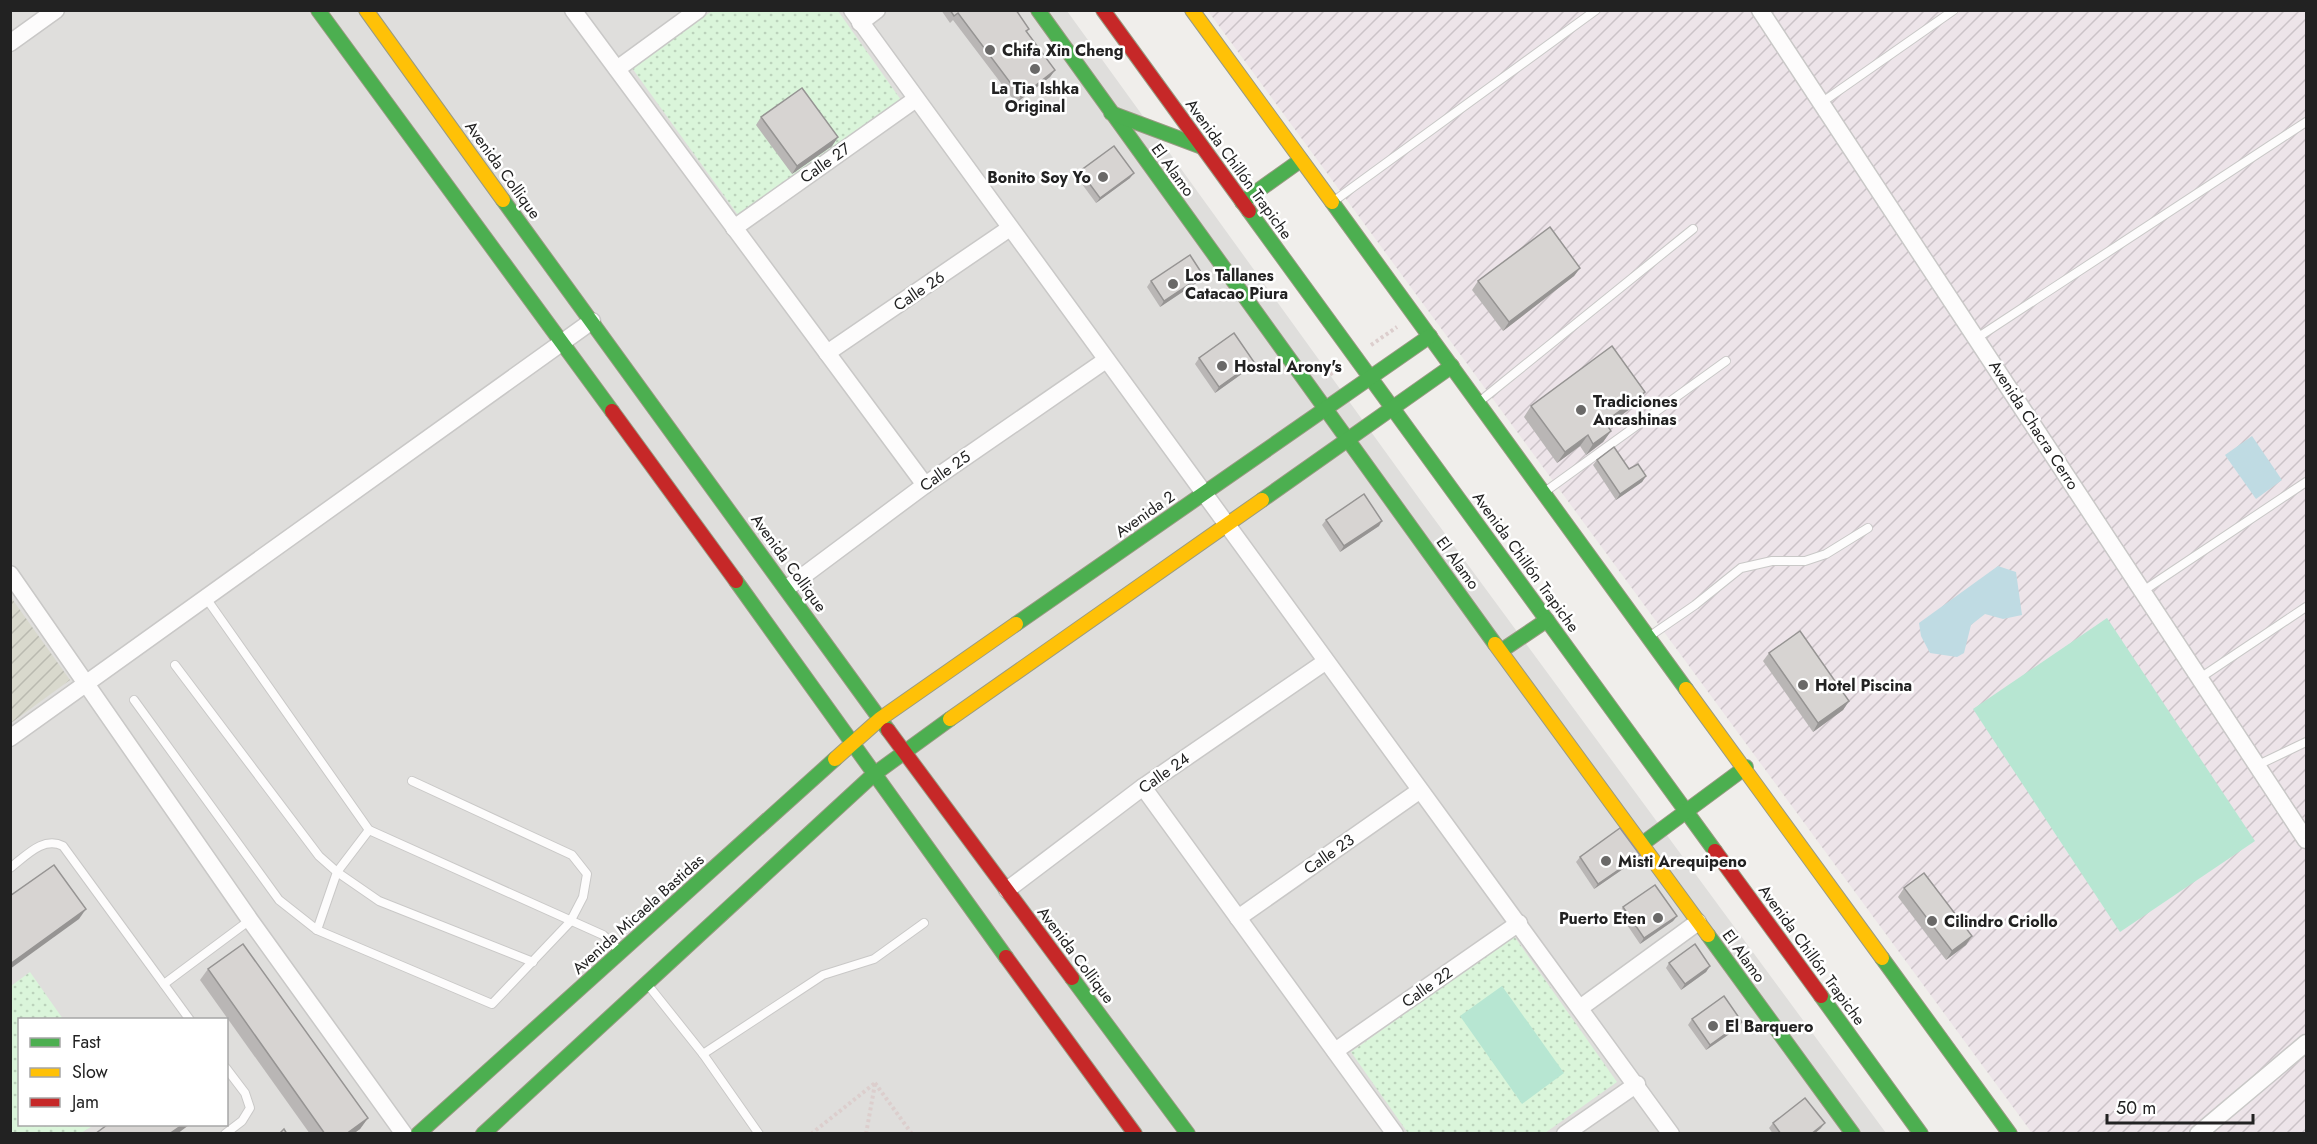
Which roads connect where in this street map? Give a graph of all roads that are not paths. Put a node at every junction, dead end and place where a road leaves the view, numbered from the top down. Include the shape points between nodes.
1 (56, 10) edge
2 (318, 10) edge
3 (366, 10) edge
4 (573, 10) edge
5 (698, 10) edge
6 (877, 10) edge
7 (1038, 10) edge
8 (1102, 10) edge
9 (1192, 10) edge
10 (1596, 10) edge
11 (1760, 10) edge
12 (1954, 10) edge
13 (856, 16) edge
14 (10, 43) edge
15 (617, 69) junction
16 (916, 99) junction
17 (1821, 103) junction
18 (1111, 112) junction
19 (2307, 122) edge
20 (1202, 147) junction
21 (1301, 160) junction
22 (1242, 202) junction
23 (1332, 202) junction
24 (734, 228) junction
25 (1010, 228) junction
26 (1693, 229) dead end
27 (592, 321) junction
28 (1430, 336) junction
29 (1977, 338) junction
30 (562, 343) junction
31 (827, 353) junction
32 (1106, 360) junction
33 (1726, 361) dead end
34 (1452, 366) junction
35 (1371, 377) junction
36 (1479, 402) junction
37 (1394, 408) junction
38 (1324, 409) junction
39 (1348, 440) junction
40 (2307, 482) edge
41 (925, 485) junction
42 (1545, 492) junction
43 (1203, 493) junction
44 (1226, 525) junction
45 (1868, 528) dead end
46 (10, 574) edge
47 (787, 588) junction
48 (2143, 591) junction
49 (206, 598) junction
50 (2307, 607) edge
51 (1547, 620) junction
52 (1650, 636) junction
53 (1501, 651) junction
54 (1325, 662) junction
55 (175, 665) dead end
56 (2200, 678) junction
57 (88, 683) junction
58 (134, 700) dead end
59 (880, 719) junction
60 (10, 738) edge
61 (2307, 742) edge
62 (851, 743) junction
63 (904, 751) junction
64 (2258, 765) junction
65 (1746, 768) junction
66 (873, 775) junction
67 (412, 782) dead end
68 (1143, 787) junction
69 (1419, 791) junction
70 (1687, 810) junction
71 (767, 820) junction
72 (369, 830) junction
73 (2307, 840) edge
74 (1642, 844) junction
75 (796, 845) junction
76 (10, 868) edge
77 (337, 872) junction
78 (1007, 890) junction
79 (1238, 918) junction
80 (250, 920) junction
81 (570, 922) junction
82 (1698, 922) junction
83 (924, 923) dead end
84 (1519, 923) junction
85 (316, 930) junction
86 (624, 956) junction
87 (533, 962) junction
88 (644, 979) junction
89 (164, 984) junction
90 (1580, 1008) junction
91 (189, 1018) edge
92 (2307, 1043) edge
93 (1335, 1051) junction
94 (703, 1054) junction
95 (228, 1071) edge
96 (1637, 1084) junction
97 (225, 1134) edge
98 (404, 1134) edge
99 (418, 1134) edge
100 (483, 1134) edge
101 (759, 1134) edge
102 (1135, 1134) edge
103 (1188, 1134) edge
104 (1395, 1134) edge
105 (1565, 1134) edge
106 (1671, 1134) edge
107 (1852, 1134) edge
108 (1921, 1134) edge
109 (2010, 1134) edge
110 (2198, 1134) edge

1 - 14 street
2 - 30 main road
3 - 27 main road, Avenida Collique
4 - 15 street
5 - 15 street
6 - 13 street
7 - 18 main road, El Alamo
8 - 20 main road, Avenida Chillón Trapiche
9 - 21 main road
10 - 23 lane
11 - 17 street, Avenida Chacra Cerro
12 - 17 lane
13 - 16 street
15 - 24 street
16 - 24 street, Calle 27
16 - 25 street
17 - 29 street, Avenida Chacra Cerro
18 - 20 main road
18 - 38 main road, El Alamo
19 - 29 lane
20 - 22 main road, Avenida Chillón Trapiche
21 - 22 main road
21 - 23 main road
22 - 35 main road, Avenida Chillón Trapiche
23 - 28 main road
24 - 31 street
25 - 31 street, Calle 26
25 - 32 street
26 - 36 lane
27 - 30 street
27 - 47 main road, Avenida Collique
28 - 34 main road
28 - 35 main road, Avenida 2
29 - 48 street, Avenida Chacra Cerro
30 - 49 street
30 - 62 main road
31 - 41 street
32 - 41 street, Calle 25
32 - 43 street
33 - 42 lane
34 - 36 main road
34 - 37 main road
35 - 37 main road, Avenida Chillón Trapiche
35 - 38 main road, Avenida 2
36 - 42 main road
37 - 39 main road
37 - 51 main road, Avenida Chillón Trapiche
38 - 39 main road, El Alamo
38 - 43 main road, Avenida 2
39 - 44 main road
39 - 53 main road, El Alamo
40 - 48 lane
41 - 47 street, Calle 25
42 - 52 main road
43 - 44 street
43 - 59 main road, Avenida 2
44 - 54 street
44 - 63 main road
45 - 52 lane via 1826,554 1804,561 1772,561 1741,568
46 - 57 street
47 - 59 main road, Avenida Collique
48 - 56 street, Avenida Chacra Cerro
49 - 57 street
49 - 72 lane
50 - 56 lane
51 - 53 main road
51 - 70 main road, Avenida Chillón Trapiche
52 - 65 main road
53 - 74 main road, El Alamo
54 - 68 street, Calle 24
54 - 69 street
55 - 77 lane via 319,856
56 - 64 street, Avenida Chacra Cerro
57 - 60 street
57 - 80 street
58 - 85 lane via 279,900
59 - 62 main road, Avenida Micaela Bastidas
59 - 63 main road, Avenida Collique
61 - 64 lane
62 - 66 main road
62 - 71 main road, Avenida Micaela Bastidas
63 - 66 main road
63 - 78 main road, Avenida Collique
64 - 73 street, Avenida Chacra Cerro
65 - 70 main road
65 - 109 main road
66 - 75 main road
66 - 102 main road
67 - 81 lane via 572,855 586,874 583,897
68 - 78 street, Calle 24
68 - 79 street
69 - 79 street, Calle 23
69 - 84 street
70 - 74 main road
70 - 108 main road, Avenida Chillón Trapiche
71 - 75 main road via 791,822 798,834
71 - 86 main road, Avenida Micaela Bastidas
72 - 77 lane
72 - 81 lane
74 - 82 main road, El Alamo
75 - 88 main road
76 - 89 lane via 44,843 53,841 63,846
77 - 85 lane
77 - 87 lane via 379,901
78 - 103 main road, Avenida Collique
79 - 93 street
80 - 89 lane
80 - 98 street
81 - 86 lane via 603,935
81 - 87 lane
82 - 90 street
82 - 107 main road, El Alamo
83 - 94 lane via 874,959 823,975
84 - 90 street
84 - 93 street, Calle 22
85 - 87 lane via 492,1004
86 - 99 main road, Avenida Micaela Bastidas
88 - 94 lane
88 - 100 main road
89 - 91 lane
90 - 96 street
92 - 110 street
93 - 104 street
94 - 101 lane
95 - 97 lane via 245,1093 250,1108 242,1121
96 - 105 street
96 - 106 street

